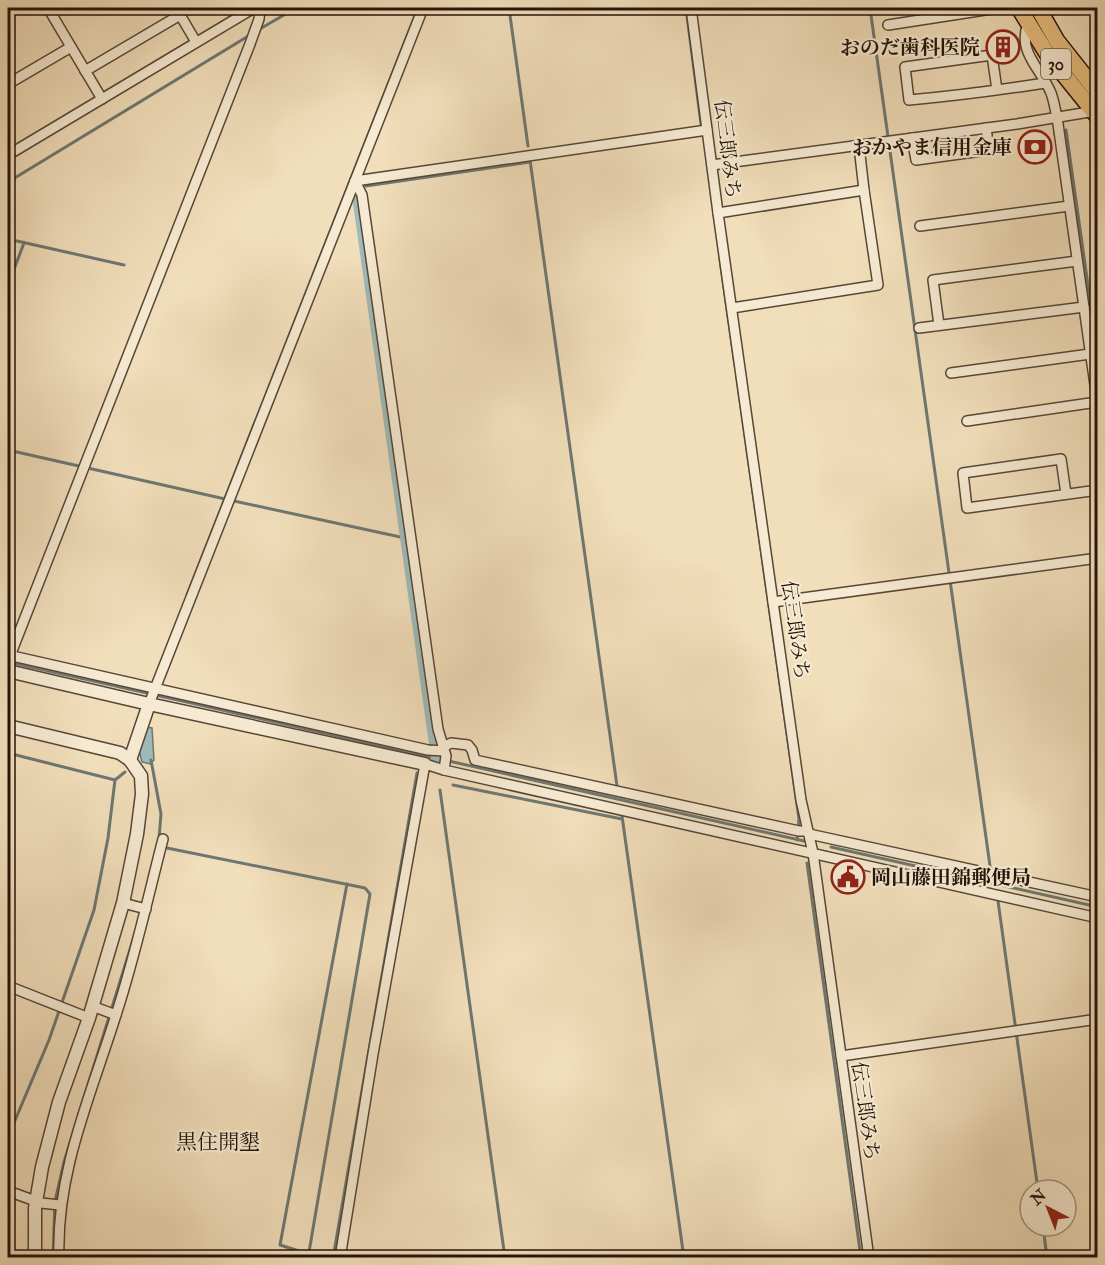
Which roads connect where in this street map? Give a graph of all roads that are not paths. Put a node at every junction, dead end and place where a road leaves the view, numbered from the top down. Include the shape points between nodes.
1 (48, 8) edge
2 (254, 8) edge
3 (260, 8) edge
4 (423, 8) edge
5 (691, 8) edge
6 (998, 8) edge
7 (1020, 8) edge
8 (1038, 8) edge
9 (178, 11) edge
10 (1028, 23) junction
11 (888, 25) dead end
12 (196, 42) junction
13 (71, 47) junction
14 (85, 71) junction
15 (1045, 82) junction
16 (8, 84) edge
17 (997, 90) junction
18 (1098, 93) edge
19 (102, 99) junction
20 (1096, 113) edge
21 (1057, 117) junction
22 (986, 128) junction
23 (707, 130) junction
24 (912, 138) junction
25 (859, 146) junction
26 (8, 155) edge
27 (712, 165) junction
28 (355, 181) junction
29 (864, 190) junction
30 (1070, 206) junction
31 (718, 213) junction
32 (920, 226) dead end
33 (1077, 261) junction
34 (1084, 307) junction
35 (732, 308) junction
36 (939, 325) junction
37 (919, 328) dead end
38 (1090, 354) junction
39 (951, 373) dead end
40 (1097, 404) edge
41 (967, 421) dead end
42 (1098, 490) edge
43 (1066, 494) junction
44 (1098, 558) edge
45 (773, 602) junction
46 (10, 657) edge
47 (8, 670) edge
48 (152, 695) junction
49 (8, 726) edge
50 (442, 756) junction
51 (130, 760) junction
52 (425, 764) junction
53 (630, 803) junction
54 (803, 831) junction
55 (162, 844) dead end
56 (813, 853) junction
57 (1098, 897) edge
58 (123, 903) junction
59 (143, 909) junction
60 (1098, 918) edge
61 (8, 986) edge
62 (90, 1012) junction
63 (113, 1014) junction
64 (1098, 1019) edge
65 (841, 1056) junction
66 (8, 1191) edge
67 (36, 1201) junction
68 (57, 1205) junction
69 (35, 1257) edge
70 (59, 1257) edge
71 (340, 1257) edge
72 (869, 1257) edge

1 - 13 street
2 - 12 street
3 - 46 street via 254,33
4 - 28 street
5 - 23 street, 伝三郎みち
6 - 11 street
7 - 10 highway, 30
8 - 18 highway, 30 via 1057,41
9 - 12 street
9 - 14 street
10 - 15 street via 1025,45
10 - 20 highway, 30 via 1048,55
12 - 19 street
13 - 14 street
13 - 16 street
14 - 19 street
15 - 17 street
15 - 21 street
17 - 17 street via 909,100 905,67 992,55
19 - 26 street
20 - 21 street
21 - 22 street
21 - 30 street
22 - 24 street
22 - 24 street via 988,150 916,160
23 - 27 street, 伝三郎みち
23 - 28 street
24 - 25 street
25 - 27 street
25 - 29 street
27 - 31 street, 伝三郎みち
28 - 48 street
28 - 50 street via 362,195
29 - 31 street
29 - 35 street via 878,285
30 - 32 street
30 - 33 street
31 - 35 street, 伝三郎みち
33 - 34 street
33 - 36 street via 933,280
34 - 36 street
34 - 38 street
35 - 45 street, 伝三郎みち
36 - 37 street
38 - 39 street
38 - 40 street
40 - 41 street
42 - 43 street
43 - 43 street via 1061,459 963,473 967,508
44 - 45 street
45 - 54 street, 伝三郎みち
46 - 48 street
47 - 48 street
48 - 50 street
48 - 51 street
48 - 52 street
49 - 51 street via 120,753
50 - 52 street
50 - 53 street
50 - 53 street via 451,743 468,746 475,760
51 - 58 street via 141,776 142,794
52 - 71 street
53 - 54 street
53 - 56 street
54 - 56 street, 伝三郎みち
54 - 57 street
55 - 59 street
56 - 60 street
56 - 65 street, 伝三郎みち
58 - 59 street
58 - 62 street
59 - 63 street
61 - 62 street via 60,1007
62 - 63 street
62 - 67 street via 59,1102
63 - 68 street
64 - 65 street
65 - 72 street, 伝三郎みち
66 - 67 street
67 - 68 street
67 - 69 street
68 - 70 street

